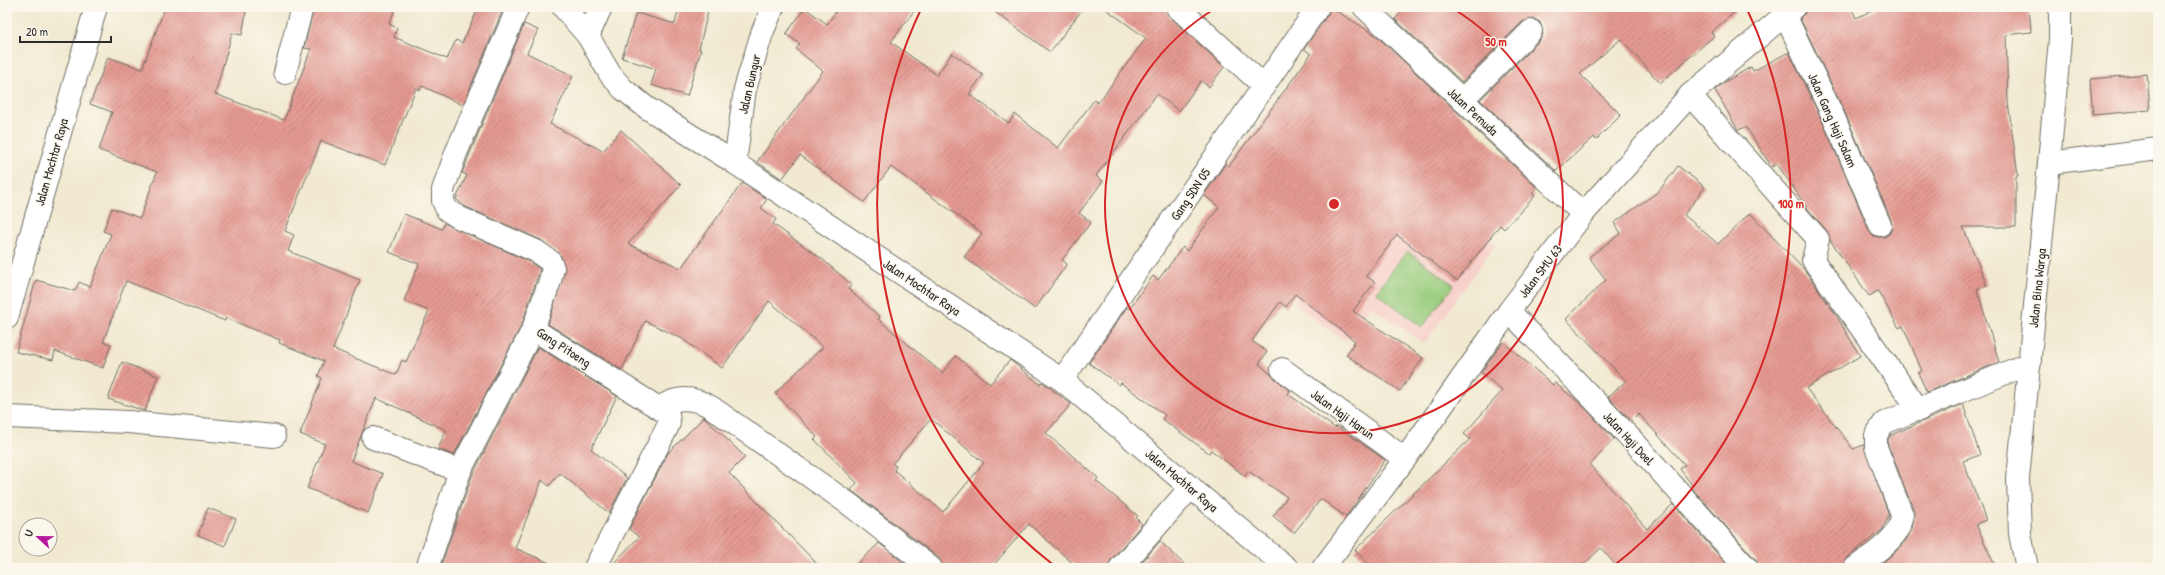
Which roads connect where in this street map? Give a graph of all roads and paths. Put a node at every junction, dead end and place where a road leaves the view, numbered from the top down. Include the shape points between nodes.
1 (96, 7) edge
2 (302, 7) edge
3 (518, 7) edge
4 (563, 7) edge
5 (774, 7) edge
6 (1177, 7) edge
7 (1318, 7) edge
8 (1364, 7) edge
9 (2060, 7) edge
10 (1789, 11) edge
11 (594, 22) edge
12 (1531, 31) dead end
13 (285, 73) dead end
14 (1264, 86) junction
15 (1690, 95) junction
16 (1462, 100) junction
17 (2158, 149) edge
18 (2049, 162) junction
19 (735, 163) junction
20 (1583, 214) junction
21 (1880, 225) dead end
22 (1509, 311) junction
23 (7, 318) edge
24 (533, 329) junction
25 (2030, 363) junction
26 (1282, 369) dead end
27 (1062, 380) junction
28 (661, 408) junction
29 (1919, 410) junction
30 (7, 417) edge
31 (274, 436) dead end
32 (373, 438) dead end
33 (1404, 459) junction
34 (460, 472) junction
35 (1191, 487) junction
36 (426, 568) edge
37 (595, 568) edge
38 (931, 568) edge
39 (1120, 568) edge
40 (1287, 568) edge
41 (1323, 568) edge
42 (1747, 568) edge
43 (1855, 568) edge
44 (2027, 568) edge

1 - 23 street, Jalan Mochtar Raya
2 - 13 street
3 - 24 street, Gang Pitoeng via 456,153 443,190 443,201 447,210 458,218 536,251 550,261 553,268 550,281
4 - 11 street, Jalan Mochtar Raya
5 - 19 street, Jalan Bungur via 762,33 745,89
6 - 14 street
7 - 14 street, Gang SDN 05
8 - 16 street, Jalan Pemuda
9 - 18 street, Jalan Bina Warga via 2060,39
10 - 15 street, Jalan SMU 63
10 - 21 street, Jalan Gang Haji Salam
11 - 19 street, Jalan Mochtar Raya via 610,74 623,89 647,108
12 - 16 street
14 - 27 street, Gang SDN 05
15 - 20 street, Jalan SMU 63
15 - 29 street via 1818,238 1813,260
16 - 20 street, Jalan Pemuda
17 - 18 street
18 - 25 street, Jalan Bina Warga
19 - 27 street, Jalan Mochtar Raya
20 - 22 street, Jalan SMU 63
22 - 33 street, Jalan SMU 63
22 - 42 street, Jalan Haji Doel via 1636,444
24 - 28 street, Gang Pitoeng
24 - 34 street
25 - 29 street
25 - 44 street, Jalan Bina Warga via 2018,478 2020,534
26 - 33 street, Jalan Haji Harun
27 - 35 street, Jalan Mochtar Raya
28 - 37 street via 668,414 667,428
28 - 38 street via 669,402 688,398 711,407 849,504
29 - 43 street via 1884,423 1876,435 1878,453 1902,515 1902,522 1885,543
30 - 31 street via 128,422
32 - 34 street
33 - 41 street, Jalan SMU 63
34 - 36 street
35 - 39 street
35 - 40 street, Jalan Mochtar Raya

